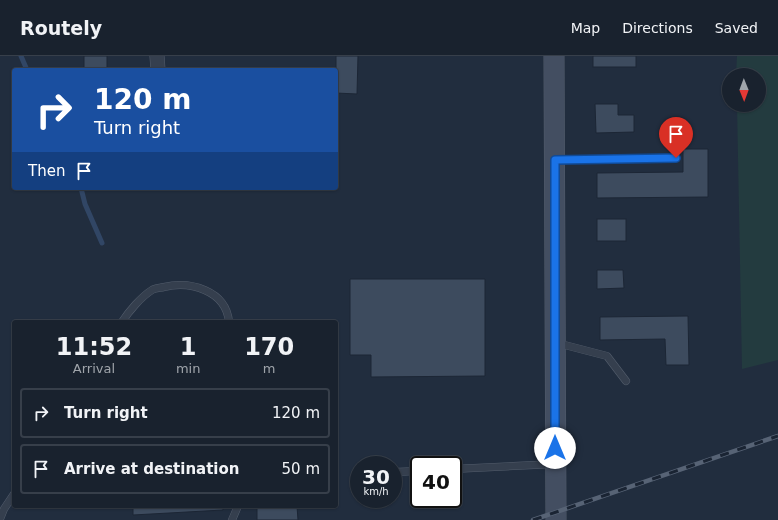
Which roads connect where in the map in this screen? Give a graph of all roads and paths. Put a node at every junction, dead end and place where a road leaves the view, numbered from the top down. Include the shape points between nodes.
1 (157, 56) edge
2 (554, 56) edge
3 (158, 68) edge
4 (676, 158) dead end
5 (555, 160) junction
6 (123, 320) edge
7 (229, 320) edge
8 (555, 342) junction
9 (626, 381) dead end
10 (555, 464) junction
11 (462, 469) edge
12 (12, 497) edge
13 (237, 508) edge
14 (0, 520) edge
15 (232, 520) edge
16 (556, 520) edge

1 - 3 street
2 - 5 street
4 - 5 lane
5 - 8 street
6 - 7 lane via 129,311 153,290 176,285 200,287 218,298
8 - 9 lane via 607,356
8 - 10 street
10 - 11 lane
10 - 16 street
12 - 14 lane
13 - 15 lane

